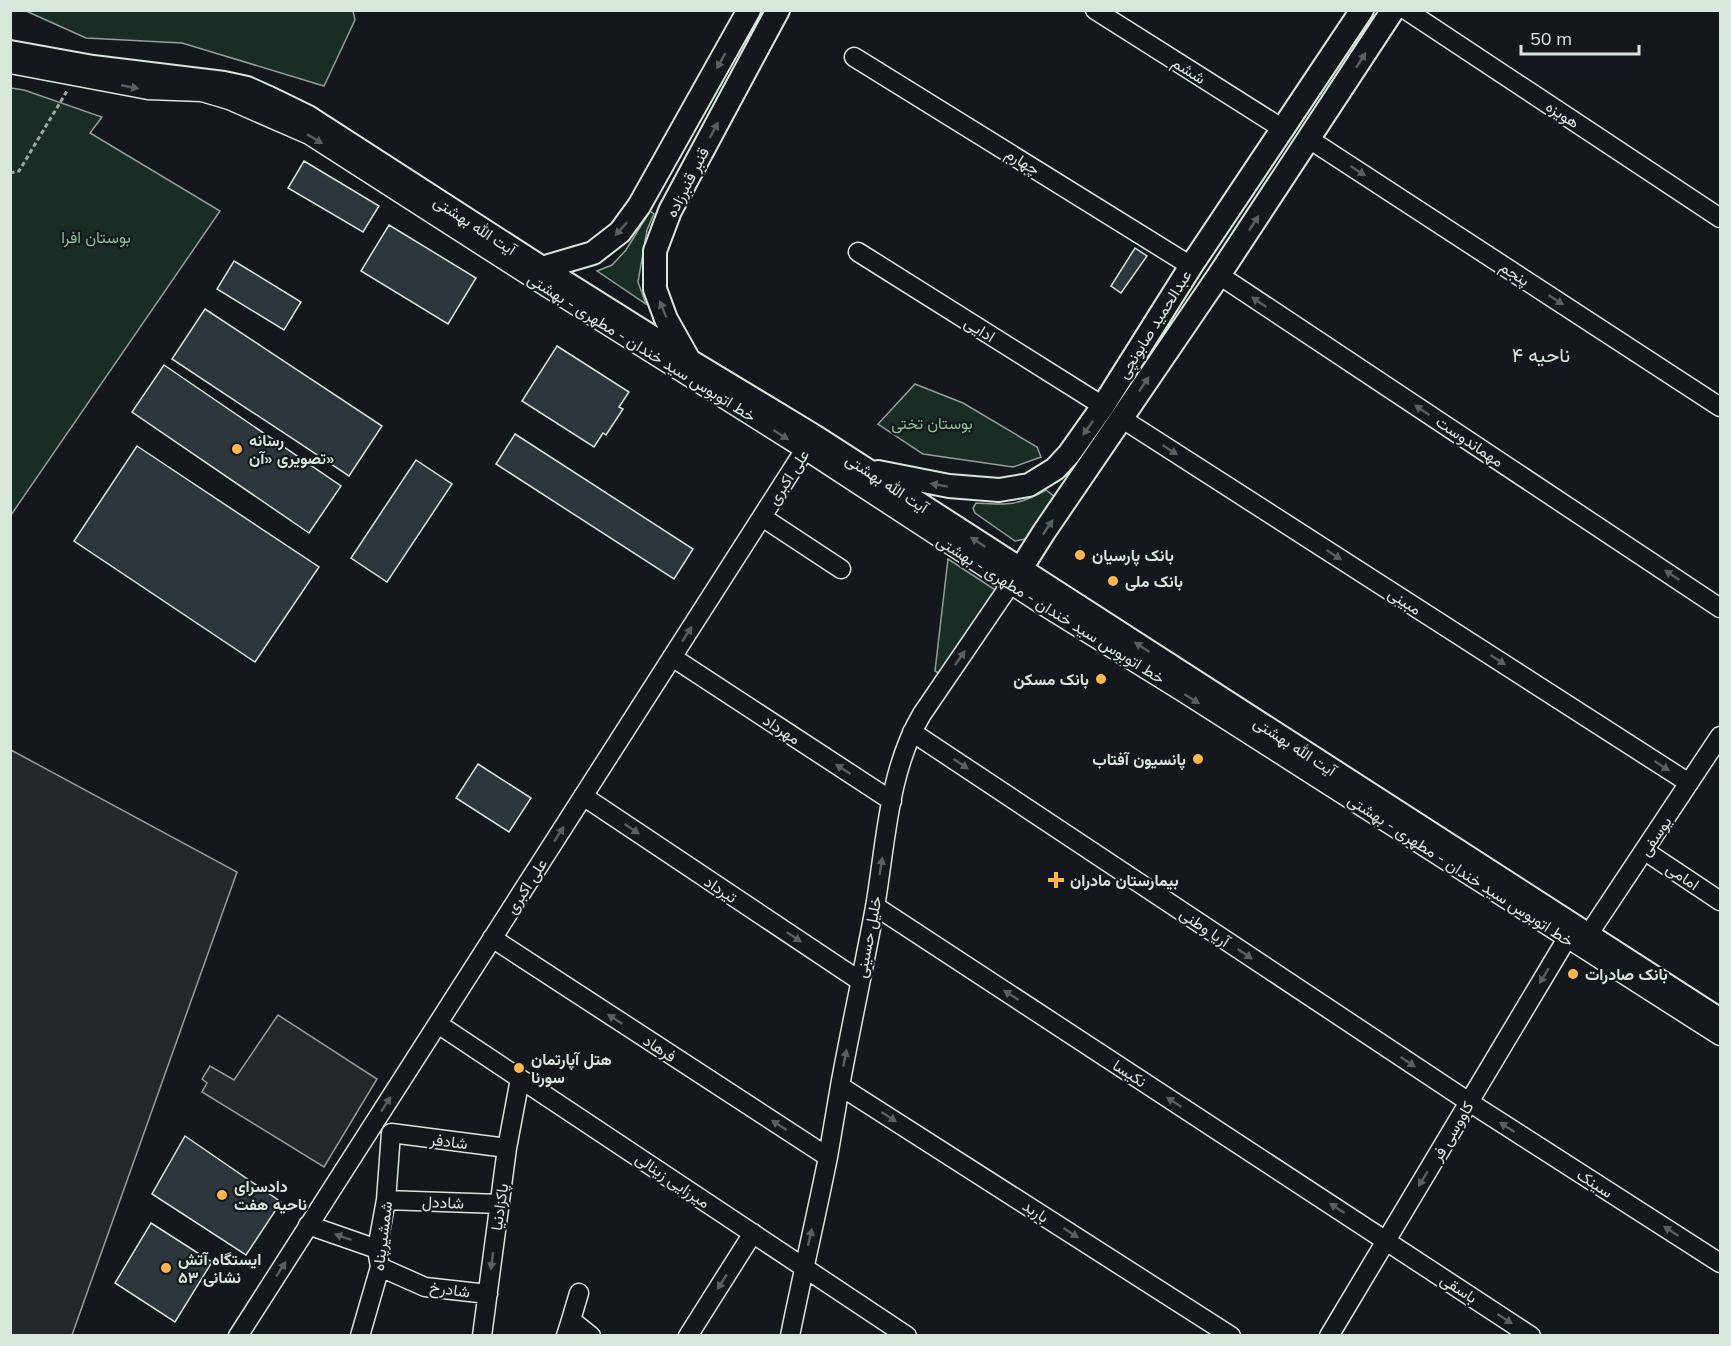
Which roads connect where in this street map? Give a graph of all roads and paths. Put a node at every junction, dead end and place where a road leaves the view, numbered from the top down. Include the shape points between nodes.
1 (749, 10) edge
2 (778, 10) edge
3 (1095, 10) edge
4 (1362, 10) edge
5 (1393, 10) edge
6 (1406, 10) edge
7 (10, 52) edge
8 (854, 57) dead end
9 (10, 64) edge
10 (68, 90) dead end
11 (1283, 129) junction
12 (1309, 139) junction
13 (10, 173) edge
14 (1720, 218) edge
15 (858, 252) dead end
16 (1191, 266) junction
17 (542, 268) junction
18 (1219, 275) junction
19 (690, 361) junction
20 (1720, 407) edge
21 (1112, 412) junction
22 (809, 443) junction
23 (862, 468) junction
24 (762, 517) junction
25 (841, 570) dead end
26 (1016, 577) junction
27 (1720, 608) edge
28 (672, 657) junction
29 (912, 732) junction
30 (1720, 736) edge
31 (1689, 783) junction
32 (583, 796) junction
33 (892, 801) junction
34 (1645, 851) junction
35 (1720, 901) edge
36 (875, 906) junction
37 (1577, 933) junction
38 (492, 938) junction
39 (860, 981) junction
40 (1720, 1020) edge
41 (438, 1024) junction
42 (1720, 1036) edge
43 (520, 1079) junction
44 (840, 1086) junction
45 (1469, 1102) junction
46 (391, 1133) joint
47 (507, 1148) junction
48 (828, 1157) junction
49 (386, 1200) junction
50 (500, 1204) junction
51 (308, 1225) junction
52 (753, 1233) junction
53 (1386, 1240) junction
54 (378, 1258) junction
55 (1720, 1263) edge
56 (803, 1266) junction
57 (579, 1293) dead end
58 (488, 1294) junction
59 (569, 1328) edge
60 (238, 1335) edge
61 (360, 1335) edge
62 (482, 1335) edge
63 (591, 1335) edge
64 (688, 1335) edge
65 (790, 1335) edge
66 (907, 1335) edge
67 (1231, 1335) edge
68 (1329, 1335) edge
69 (1531, 1335) edge

1 -> 17 main road, قنبر قنبرزاده via 639,206 620,232 593,253
19 -> 2 main road, قنبر قنبرزاده via 666,319 655,289 656,251 670,212
3 - 11 street, ششم
4 - 11 main road, عبدالحمید صابونچی
12 -> 5 main road, عبدالحمید صابونچی
6 - 14 street, هویزه
7 - 17 main road, آیت الله بهشتی via 247,88 308,117
8 - 16 street, چهارم
9 -> 22 street, خط اتوبوس سید خندان - مطهری - بهشتی via 148,90 202,92 309,135 538,282
10 - 13 path via 19,171
11 - 16 main road, عبدالحمید صابونچی
18 -> 12 main road, عبدالحمید صابونچی
12 -> 20 street, پنجم
15 - 21 street, ادایی
16 - 21 main road, عبدالحمید صابونچی
17 - 19 main road, آیت الله بهشتی
21 -> 18 main road, عبدالحمید صابونچی
27 -> 18 street, مهماندوست
19 - 22 main road, آیت الله بهشتی
21 -> 23 main road, عبدالحمید صابونچی via 1056,469 1020,488 964,488
26 -> 21 main road, عبدالحمید صابونچی
21 -> 31 street, مبینی
22 - 23 main road, آیت الله بهشتی
22 - 24 street, علی‌ اکبری
22 - 26 street, خط اتوبوس سید خندان - مطهری - بهشتی
26 -> 23 main road, آیت الله بهشتی
24 - 25 street
28 -> 24 street, علی‌ اکبری
29 -> 26 street, خلیل حسینی
26 - 37 main road, آیت الله بهشتی
28 - 32 street, علی‌ اکبری
33 -> 28 street, مهرداد
29 - 33 street, خلیل حسینی
29 -> 45 street, آریا وطنی
30 - 31 street, یوسفی
31 - 34 street, یوسفی
38 -> 32 street, علی‌ اکبری
32 -> 39 street, تیرداد
36 -> 33 street, خلیل حسینی
34 - 35 street, امامی
34 - 37 street, یوسفی
36 - 39 street, خلیل حسینی
53 -> 36 street, نکیسا
37 - 40 main road, آیت الله بهشتی
37 - 42 street, خط اتوبوس سید خندان - مطهری - بهشتی
37 -> 45 street, کاووسی فر
38 - 41 street, علی‌ اکبری
48 -> 38 street, فرهاد
44 -> 39 street, خلیل حسینی
41 - 43 street, میرزایی زینالی
51 -> 41 street, علی‌ اکبری
43 - 47 street, پاکزادنیا
43 - 52 street, میرزایی زینالی
44 - 48 street, خلیل حسینی
44 -> 67 street, باربد
45 -> 53 street, کاووسی فر
55 -> 45 street, سینک
46 - 47 street, شادفر
46 - 49 street, شمشیرپناه
47 - 50 street, پاکزادنیا
56 -> 48 street, خلیل حسینی
49 - 50 street, شاددل
49 - 54 street, شمشیرپناه
50 -> 58 street, پاکزادنیا
54 -> 51 street, شادرخ
60 -> 51 street, علی‌ اکبری
52 - 56 street, میرزایی زینالی
52 -> 64 street
53 - 68 street, کاووسی فر
53 -> 69 street, باسقی
54 - 58 street, شادرخ via 425,1287
54 - 61 street, شمشیرپناه
56 - 65 street, خلیل حسینی
56 - 66 street, میرزایی زینالی
57 - 59 street
58 - 62 street, پاکزادنیا
59 - 63 street

